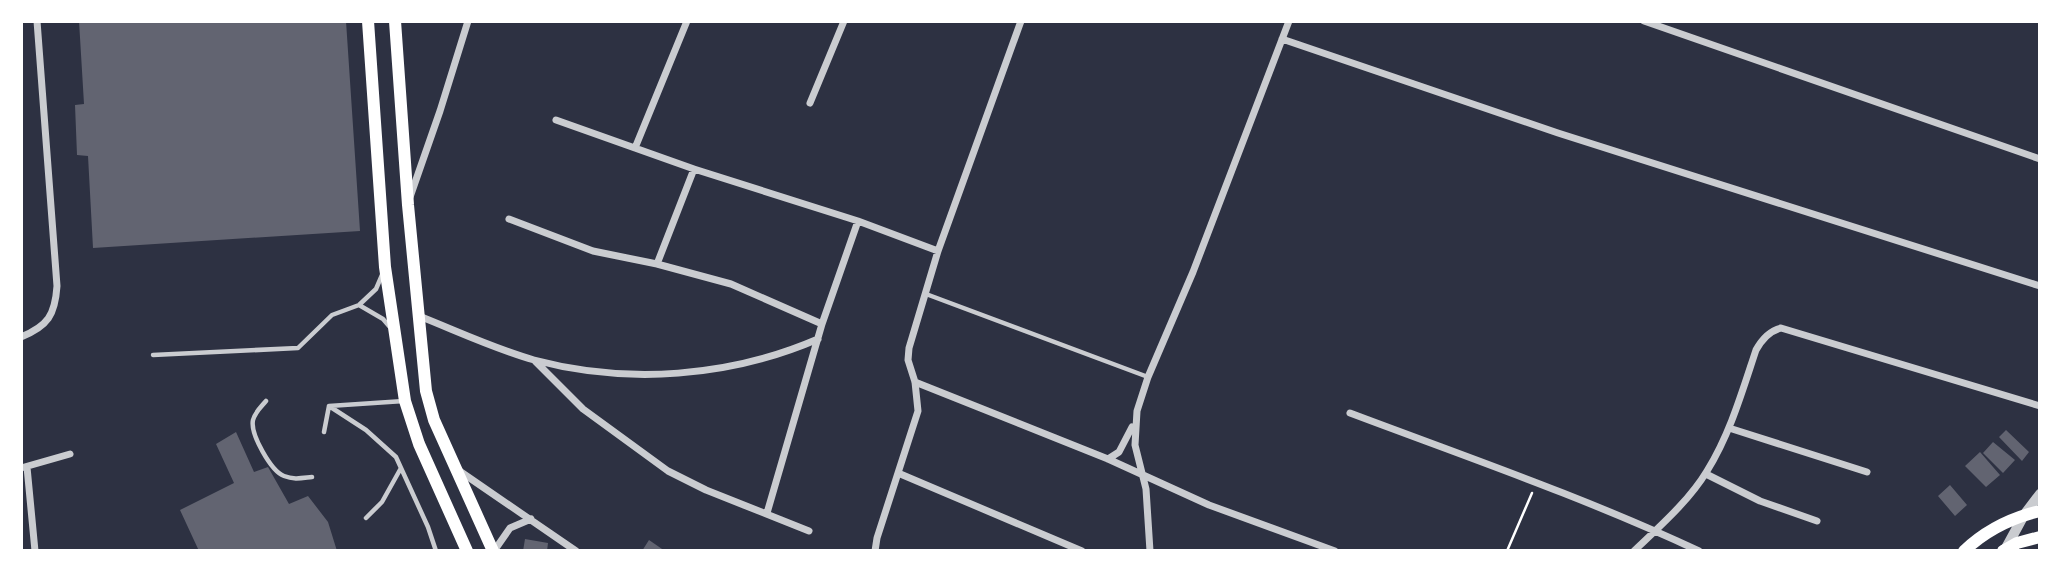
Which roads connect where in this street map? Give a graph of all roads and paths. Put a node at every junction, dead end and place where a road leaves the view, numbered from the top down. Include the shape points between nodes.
1 (37, 21) edge
2 (368, 21) edge
3 (395, 21) edge
4 (468, 21) edge
5 (687, 21) edge
6 (844, 21) edge
7 (1021, 21) edge
8 (1289, 21) edge
9 (1644, 21) edge
10 (1282, 39) junction
11 (810, 103) dead end
12 (556, 120) dead end
13 (635, 148) junction
14 (2040, 159) edge
15 (694, 169) junction
16 (408, 205) junction
17 (509, 219) dead end
18 (858, 221) junction
19 (938, 251) junction
20 (657, 264) junction
21 (385, 267) junction
22 (2040, 286) edge
23 (926, 294) junction
24 (359, 305) junction
25 (419, 316) junction
26 (822, 324) junction
27 (394, 332) junction
28 (21, 337) edge
29 (818, 339) junction
30 (153, 355) dead end
31 (535, 360) junction
32 (1148, 377) junction
33 (915, 382) junction
34 (266, 401) dead end
35 (405, 401) junction
36 (329, 406) junction
37 (2040, 406) edge
38 (1350, 413) dead end
39 (1136, 419) junction
40 (1729, 428) junction
41 (324, 432) dead end
42 (70, 454) dead end
43 (1108, 459) junction
44 (24, 468) edge
45 (401, 468) junction
46 (455, 468) junction
47 (1867, 472) dead end
48 (898, 473) junction
49 (1706, 474) junction
50 (1142, 475) junction
51 (312, 477) dead end
52 (1536, 483) junction
53 (2040, 494) edge
54 (2040, 511) edge
55 (767, 513) junction
56 (2024, 515) junction
57 (366, 518) dead end
58 (531, 519) junction
59 (1817, 521) dead end
60 (809, 531) dead end
61 (1656, 531) junction
62 (2040, 537) edge
63 (2005, 550) edge
64 (35, 551) edge
65 (436, 551) edge
66 (467, 551) edge
67 (493, 551) edge
68 (576, 551) edge
69 (875, 551) edge
70 (1083, 551) edge
71 (1150, 551) edge
72 (1335, 551) edge
73 (1507, 551) edge
74 (1633, 551) edge
75 (1699, 551) edge
76 (1964, 551) edge

1 - 28 street via 57,293 47,322
2 - 21 main road
3 - 16 main road
4 - 16 street
5 - 13 street
6 - 11 street
7 - 19 street
8 - 10 street
9 - 14 street
10 - 22 street via 1571,137
10 - 32 street
12 - 13 street
13 - 15 street
15 - 18 street
15 - 20 street
16 - 25 main road
17 - 20 street via 593,251
18 - 19 street
18 - 26 street
19 - 23 street
20 - 26 street via 731,284
21 - 24 lane via 376,289
21 - 27 main road
23 - 32 lane
23 - 33 street via 909,348
24 - 27 lane via 383,319
24 - 30 lane via 332,315 298,348
25 - 31 street
25 - 46 main road via 426,391
26 - 29 street
27 - 35 main road
29 - 31 street via 755,362 670,373 610,373
29 - 55 street
31 - 55 street via 583,409 668,471
32 - 39 street
33 - 43 street
33 - 48 street via 918,411
34 - 51 lane via 253,422 268,459 282,476
35 - 36 lane
35 - 66 main road via 416,437
36 - 41 lane
36 - 45 lane via 385,444
37 - 40 street via 1781,328 1768,335 1756,351
38 - 52 street
39 - 43 street via 1119,452
39 - 50 street via 1135,445
40 - 47 street
40 - 49 street
42 - 44 street
43 - 50 street
44 - 64 street
45 - 57 lane via 382,502
45 - 65 lane
46 - 58 street
46 - 67 main road
48 - 69 street
48 - 70 street
49 - 59 street
49 - 61 street
50 - 71 street
50 - 72 street
52 - 61 street
52 - 73 path
53 - 56 street
54 - 56 main road
55 - 60 street
56 - 63 street
56 - 76 main road
58 - 67 street via 510,528
58 - 68 street
61 - 74 street
61 - 75 street
62 - 63 main road

